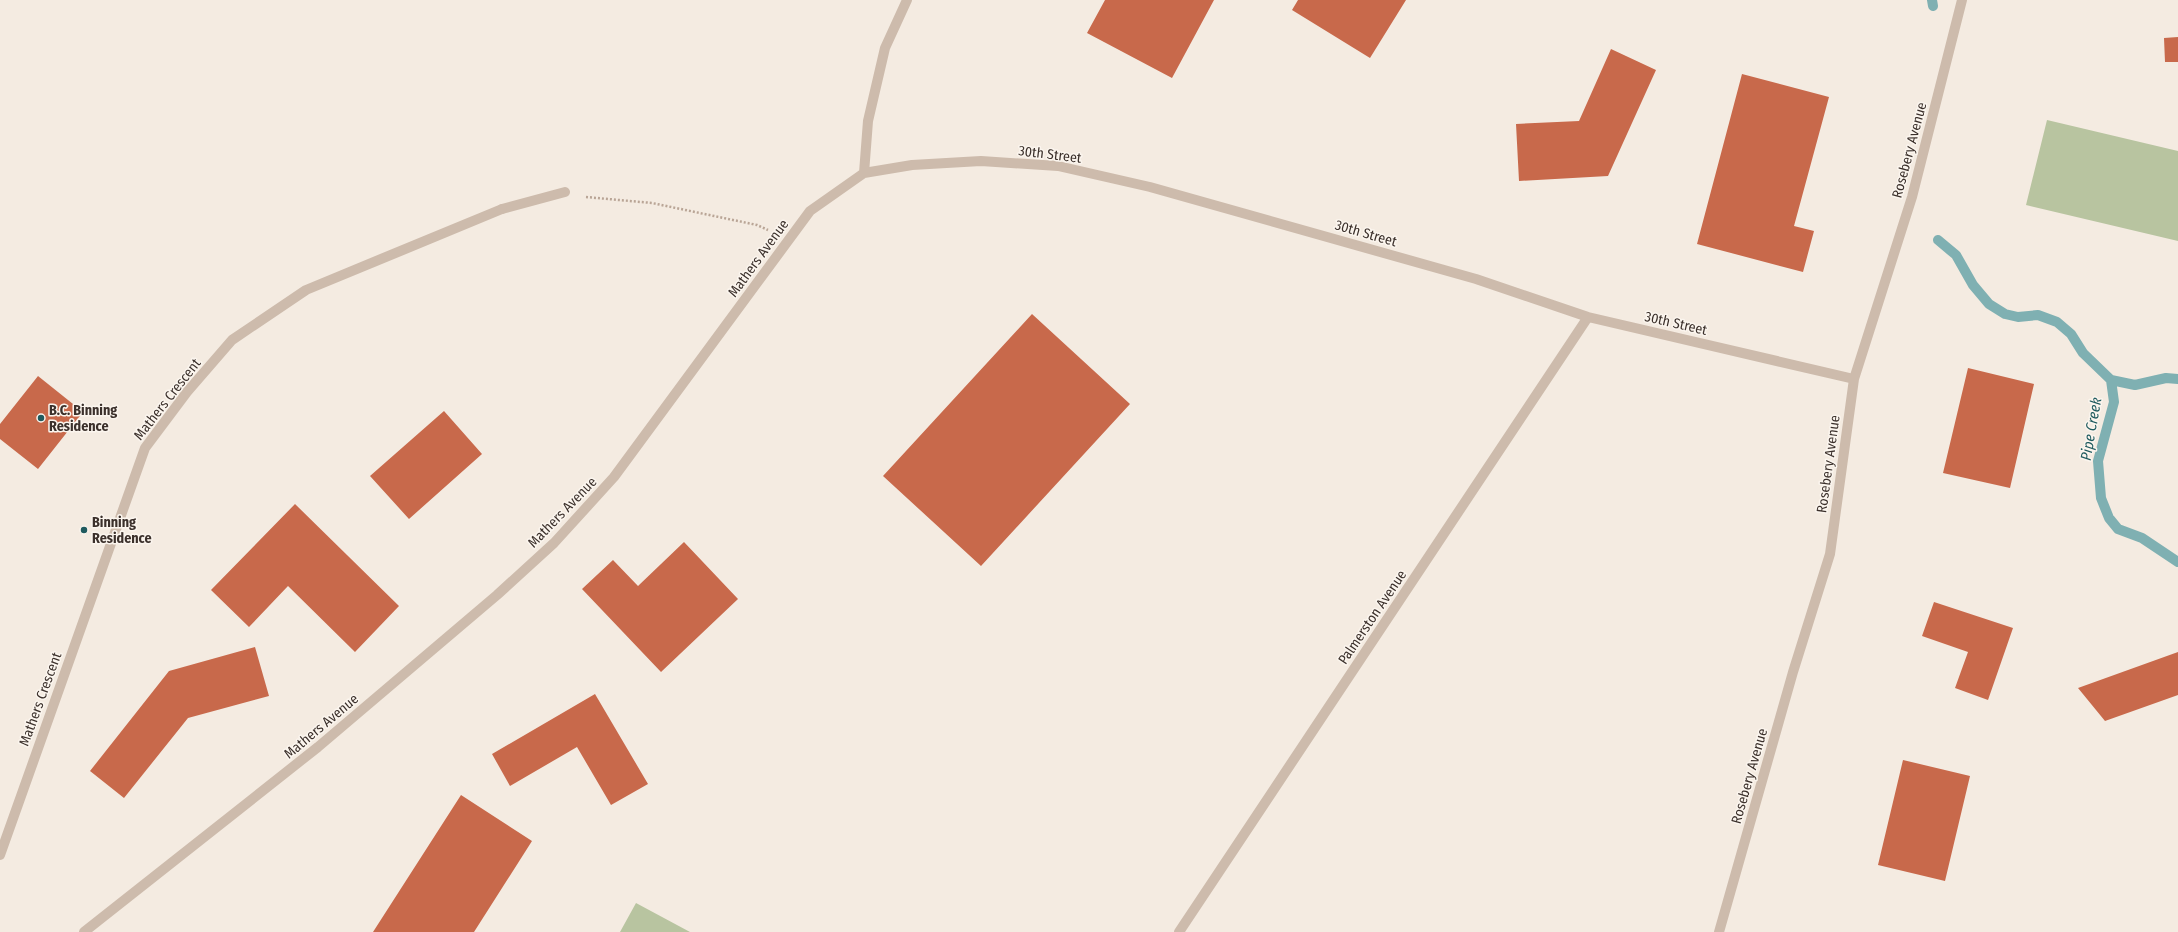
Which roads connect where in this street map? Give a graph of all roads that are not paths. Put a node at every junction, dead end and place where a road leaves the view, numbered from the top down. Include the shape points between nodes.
1 (907, 0) edge
2 (1962, 0) edge
3 (864, 173) junction
4 (565, 192) road end
5 (1588, 317) junction
6 (1854, 378) junction
7 (0, 855) edge
8 (84, 932) edge
9 (1179, 932) edge
10 (1719, 932) edge

1 - 3 street via 885,48 868,121
2 - 6 street, Rosebery Avenue via 1912,197
3 - 5 street, 30th Street via 912,165 981,161 1058,166 1150,187 1468,277
3 - 8 street, Mathers Avenue via 810,211 614,478 554,543 497,595 318,747
4 - 7 street, Mathers Crescent via 502,209 306,290 232,340 187,392 145,448
5 - 6 street, 30th Street
5 - 9 street, Palmerston Avenue
6 - 10 street, Rosebery Avenue via 1830,554

